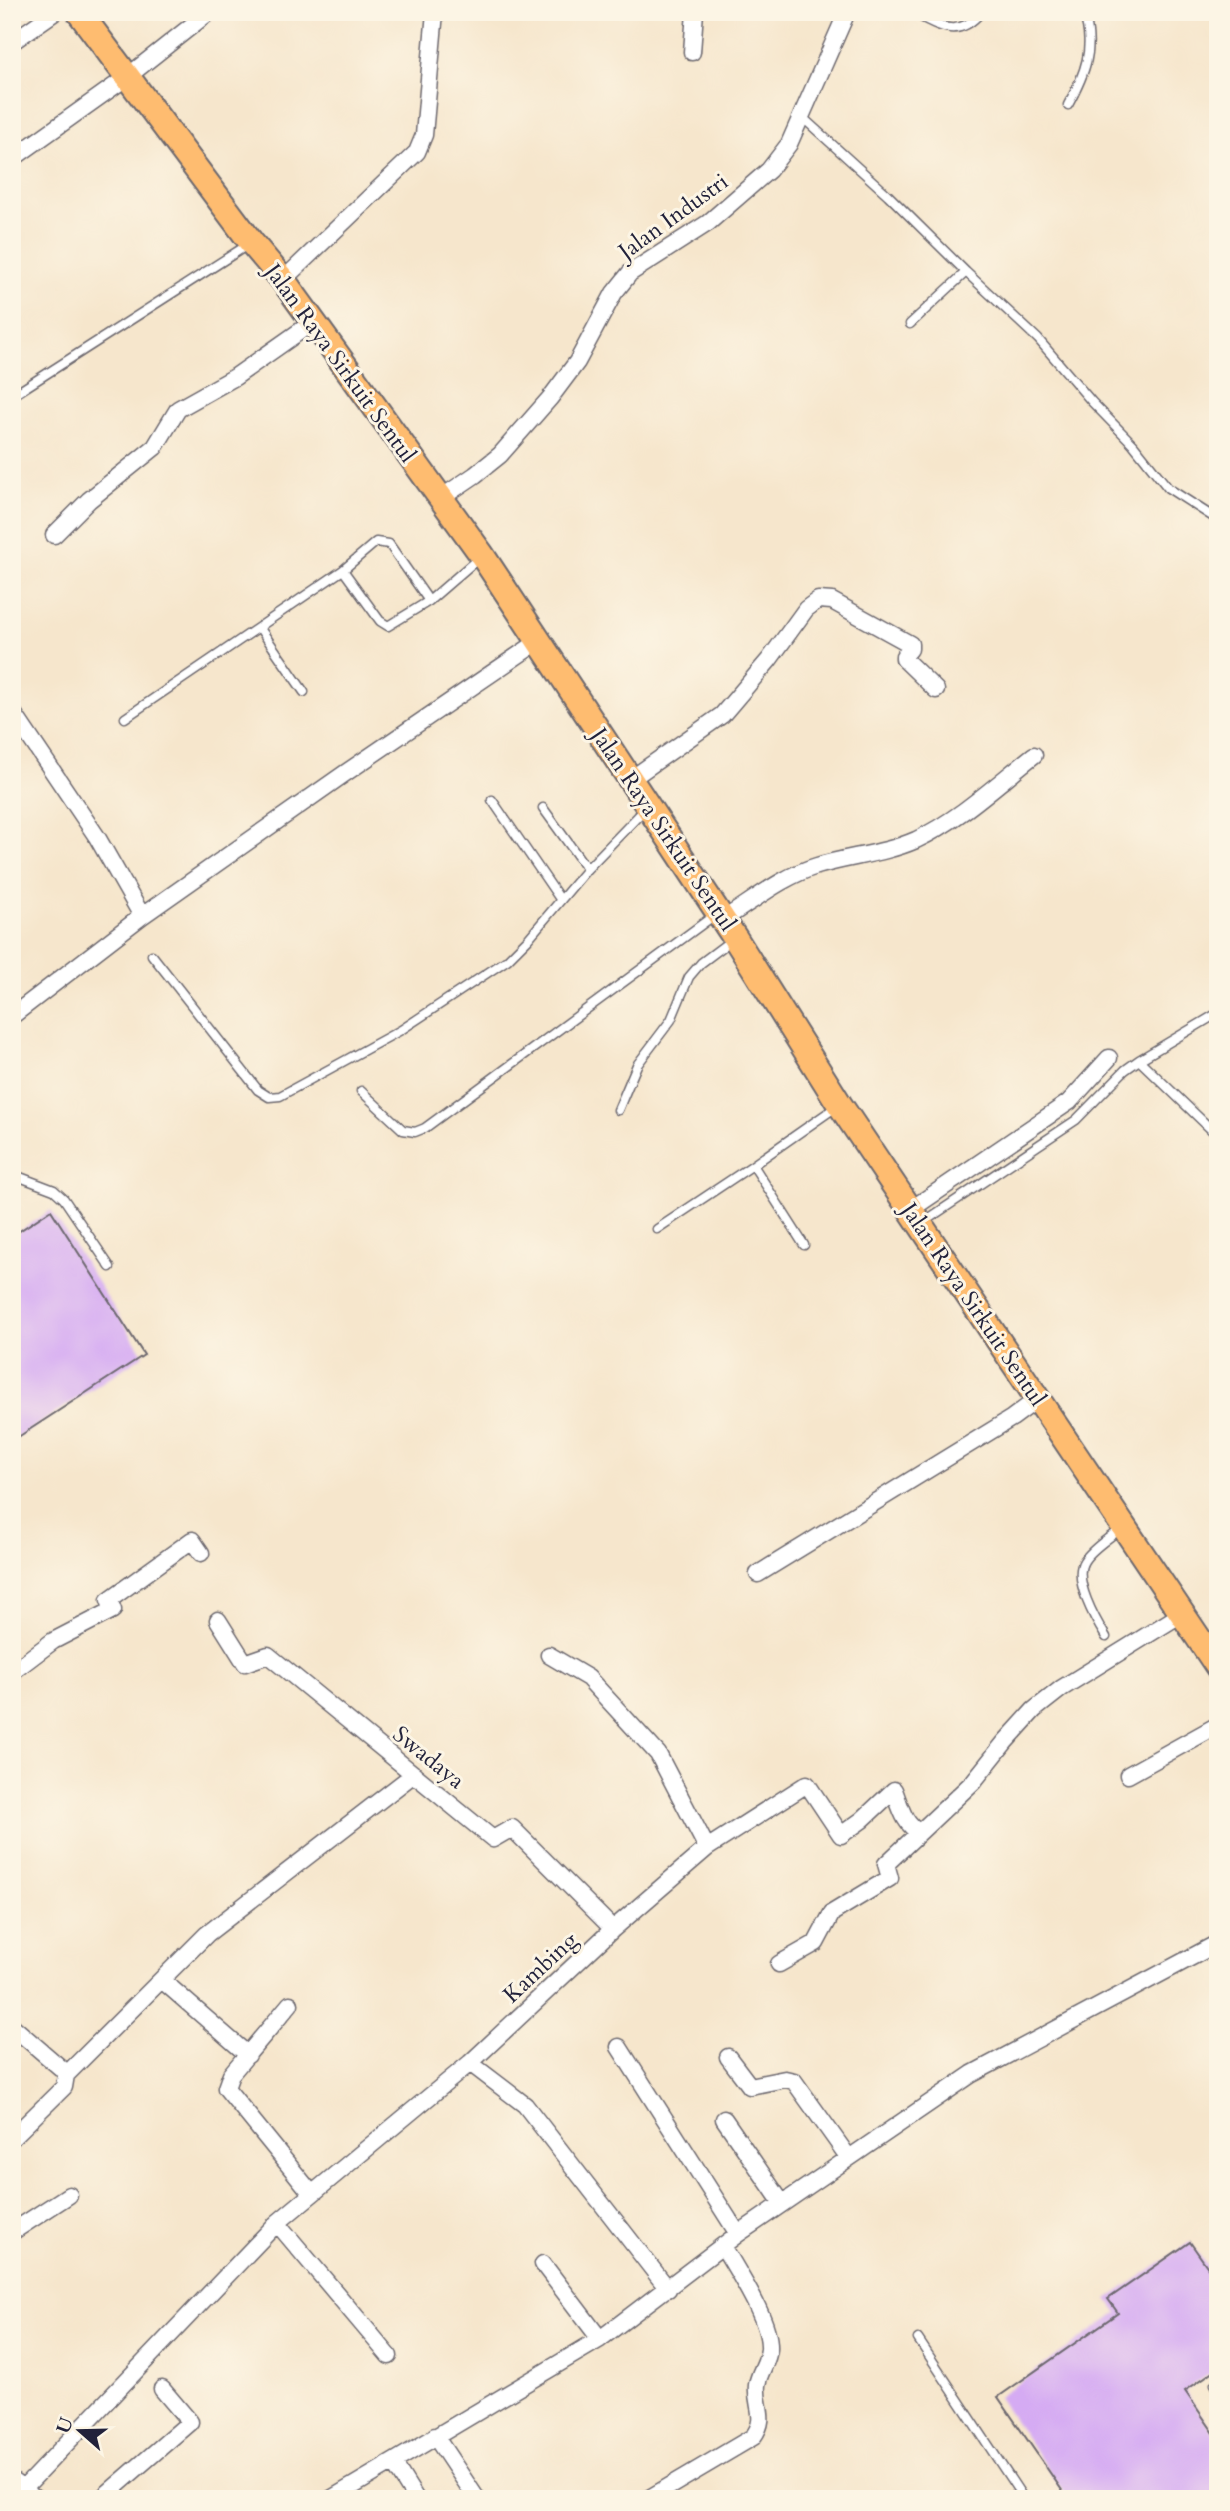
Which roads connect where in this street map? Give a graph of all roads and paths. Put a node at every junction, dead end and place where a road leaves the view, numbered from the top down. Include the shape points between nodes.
1 (55, 12) edge
2 (79, 12) edge
3 (209, 12) edge
4 (435, 12) edge
5 (695, 12) edge
6 (847, 12) edge
7 (912, 12) edge
8 (981, 12) edge
9 (1083, 12) edge
10 (12, 42) edge
11 (692, 52) dead end
12 (127, 77) junction
13 (1068, 105) dead end
14 (801, 116) junction
15 (12, 159) edge
16 (251, 242) junction
17 (966, 272) junction
18 (283, 280) junction
19 (313, 322) junction
20 (910, 324) dead end
21 (15, 394) dead end
22 (441, 498) junction
23 (1218, 520) edge
24 (54, 535) dead end
25 (482, 555) junction
26 (343, 570) junction
27 (429, 601) junction
28 (259, 627) junction
29 (539, 641) junction
30 (936, 690) dead end
31 (304, 692) dead end
32 (12, 711) edge
33 (125, 718) dead end
34 (1034, 755) dead end
35 (631, 779) junction
36 (492, 800) dead end
37 (648, 806) junction
38 (543, 808) dead end
39 (587, 869) junction
40 (560, 900) junction
41 (142, 916) junction
42 (726, 923) junction
43 (152, 955) dead end
44 (14, 1012) edge
45 (1218, 1013) edge
46 (1109, 1058) dead end
47 (1139, 1060) junction
48 (361, 1091) dead end
49 (840, 1105) junction
50 (618, 1110) dead end
51 (1218, 1136) edge
52 (753, 1165) junction
53 (12, 1174) edge
54 (12, 1184) edge
55 (12, 1209) edge
56 (914, 1217) junction
57 (657, 1229) dead end
58 (804, 1245) dead end
59 (110, 1267) dead end
60 (1039, 1398) junction
61 (1124, 1526) junction
62 (201, 1553) dead end
63 (758, 1573) dead end
64 (1183, 1613) junction
65 (218, 1620) dead end
66 (1106, 1637) dead end
67 (549, 1655) dead end
68 (1218, 1667) edge
69 (12, 1672) edge
70 (1218, 1725) edge
71 (414, 1774) junction
72 (1128, 1775) dead end
73 (920, 1832) junction
74 (706, 1848) junction
75 (613, 1929) junction
76 (1218, 1943) edge
77 (779, 1964) dead end
78 (163, 1980) junction
79 (290, 2004) dead end
80 (12, 2026) edge
81 (619, 2047) dead end
82 (248, 2055) junction
83 (728, 2057) dead end
84 (471, 2063) junction
85 (66, 2075) junction
86 (724, 2119) dead end
87 (12, 2138) edge
88 (849, 2158) junction
89 (312, 2194) junction
90 (69, 2195) dead end
91 (782, 2203) junction
92 (277, 2222) junction
93 (12, 2232) edge
94 (738, 2234) junction
95 (723, 2246) junction
96 (543, 2264) dead end
97 (668, 2289) junction
98 (600, 2339) junction
99 (918, 2339) dead end
100 (389, 2356) dead end
101 (162, 2389) dead end
102 (435, 2436) junction
103 (393, 2462) junction
104 (17, 2485) edge
105 (37, 2499) edge
106 (101, 2499) edge
107 (331, 2499) edge
108 (416, 2499) edge
109 (477, 2499) edge
110 (648, 2499) edge
111 (1024, 2499) edge

1 - 10 street
2 - 12 main road, Jalan Raya Sirkuit Sentul
3 - 12 street
4 - 18 street via 424,135 417,152
5 - 11 street
6 - 14 street, Jalan Industri
7 - 8 lane via 950,29 968,24
9 - 13 lane via 1089,52
12 - 15 street
12 - 16 main road, Jalan Raya Sirkuit Sentul
14 - 17 lane
14 - 22 street, Jalan Industri via 789,144 762,178 708,223 630,273 550,398 500,455
16 - 18 main road, Jalan Raya Sirkuit Sentul
16 - 21 lane
17 - 20 lane
17 - 23 lane via 1038,339 1168,488
18 - 19 main road, Jalan Raya Sirkuit Sentul
19 - 22 main road, Jalan Raya Sirkuit Sentul
19 - 24 street via 235,377 178,408 155,447
22 - 25 main road, Jalan Raya Sirkuit Sentul
25 - 27 lane
25 - 29 main road, Jalan Raya Sirkuit Sentul
26 - 27 lane via 384,625 392,625
26 - 27 lane via 376,542 385,542
26 - 28 lane
28 - 31 lane
28 - 33 lane
29 - 35 main road, Jalan Raya Sirkuit Sentul
29 - 41 street
30 - 35 street via 904,659 910,644 832,601 818,600 806,609 733,704
32 - 41 street via 97,837
34 - 42 street via 918,839 815,866 775,886
35 - 37 main road, Jalan Raya Sirkuit Sentul
36 - 40 lane
37 - 39 lane
37 - 42 main road, Jalan Raya Sirkuit Sentul
38 - 39 lane
39 - 40 lane
40 - 43 lane via 507,960 401,1030 274,1098 254,1085
41 - 44 street
42 - 48 lane via 425,1128 403,1130
42 - 49 main road, Jalan Raya Sirkuit Sentul
42 - 50 lane via 689,977 671,1020 638,1065
45 - 47 lane
46 - 56 street via 1069,1102
47 - 51 lane
47 - 56 lane via 1076,1119
49 - 52 lane
49 - 56 main road, Jalan Raya Sirkuit Sentul
52 - 57 lane
52 - 58 lane
53 - 59 lane via 54,1190 64,1199
54 - 55 lane
56 - 60 main road, Jalan Raya Sirkuit Sentul
60 - 61 main road, Jalan Raya Sirkuit Sentul
60 - 63 street
61 - 64 main road, Jalan Raya Sirkuit Sentul
61 - 66 lane via 1085,1559 1080,1569 1080,1583
62 - 69 street via 192,1540 109,1600 113,1610 53,1641
64 - 68 main road, Jalan Raya Sirkuit Sentul
64 - 73 street via 1034,1710 973,1783
65 - 71 street, Swadaya via 245,1663 268,1655
67 - 74 street via 588,1678 658,1754
70 - 72 street
71 - 75 street, Swadaya via 493,1839 512,1828
71 - 78 street via 207,1934
73 - 74 street, Kambing via 906,1820 894,1790 841,1835 807,1784
73 - 77 street via 886,1864 890,1878 832,1913 816,1943
74 - 75 street, Kambing
75 - 84 street, Kambing
76 - 88 street via 972,2074
78 - 82 street
78 - 85 street
79 - 82 street
80 - 85 street
81 - 94 street
82 - 89 street via 231,2074 227,2092
83 - 88 street via 750,2086 794,2081
84 - 89 street, Kambing
84 - 97 street via 525,2105
85 - 87 street via 64,2087
86 - 91 street
88 - 91 street
89 - 92 street, Kambing
90 - 93 street
91 - 94 street
92 - 100 street
92 - 104 street, Kambing
94 - 95 street
95 - 97 street
95 - 110 street via 769,2337 768,2357 757,2387 762,2418 759,2429 753,2437
96 - 98 street
97 - 98 street
98 - 102 street
99 - 111 lane
101 - 106 street via 190,2422
102 - 103 street
102 - 109 street
103 - 107 street
103 - 108 street
104 - 105 street

